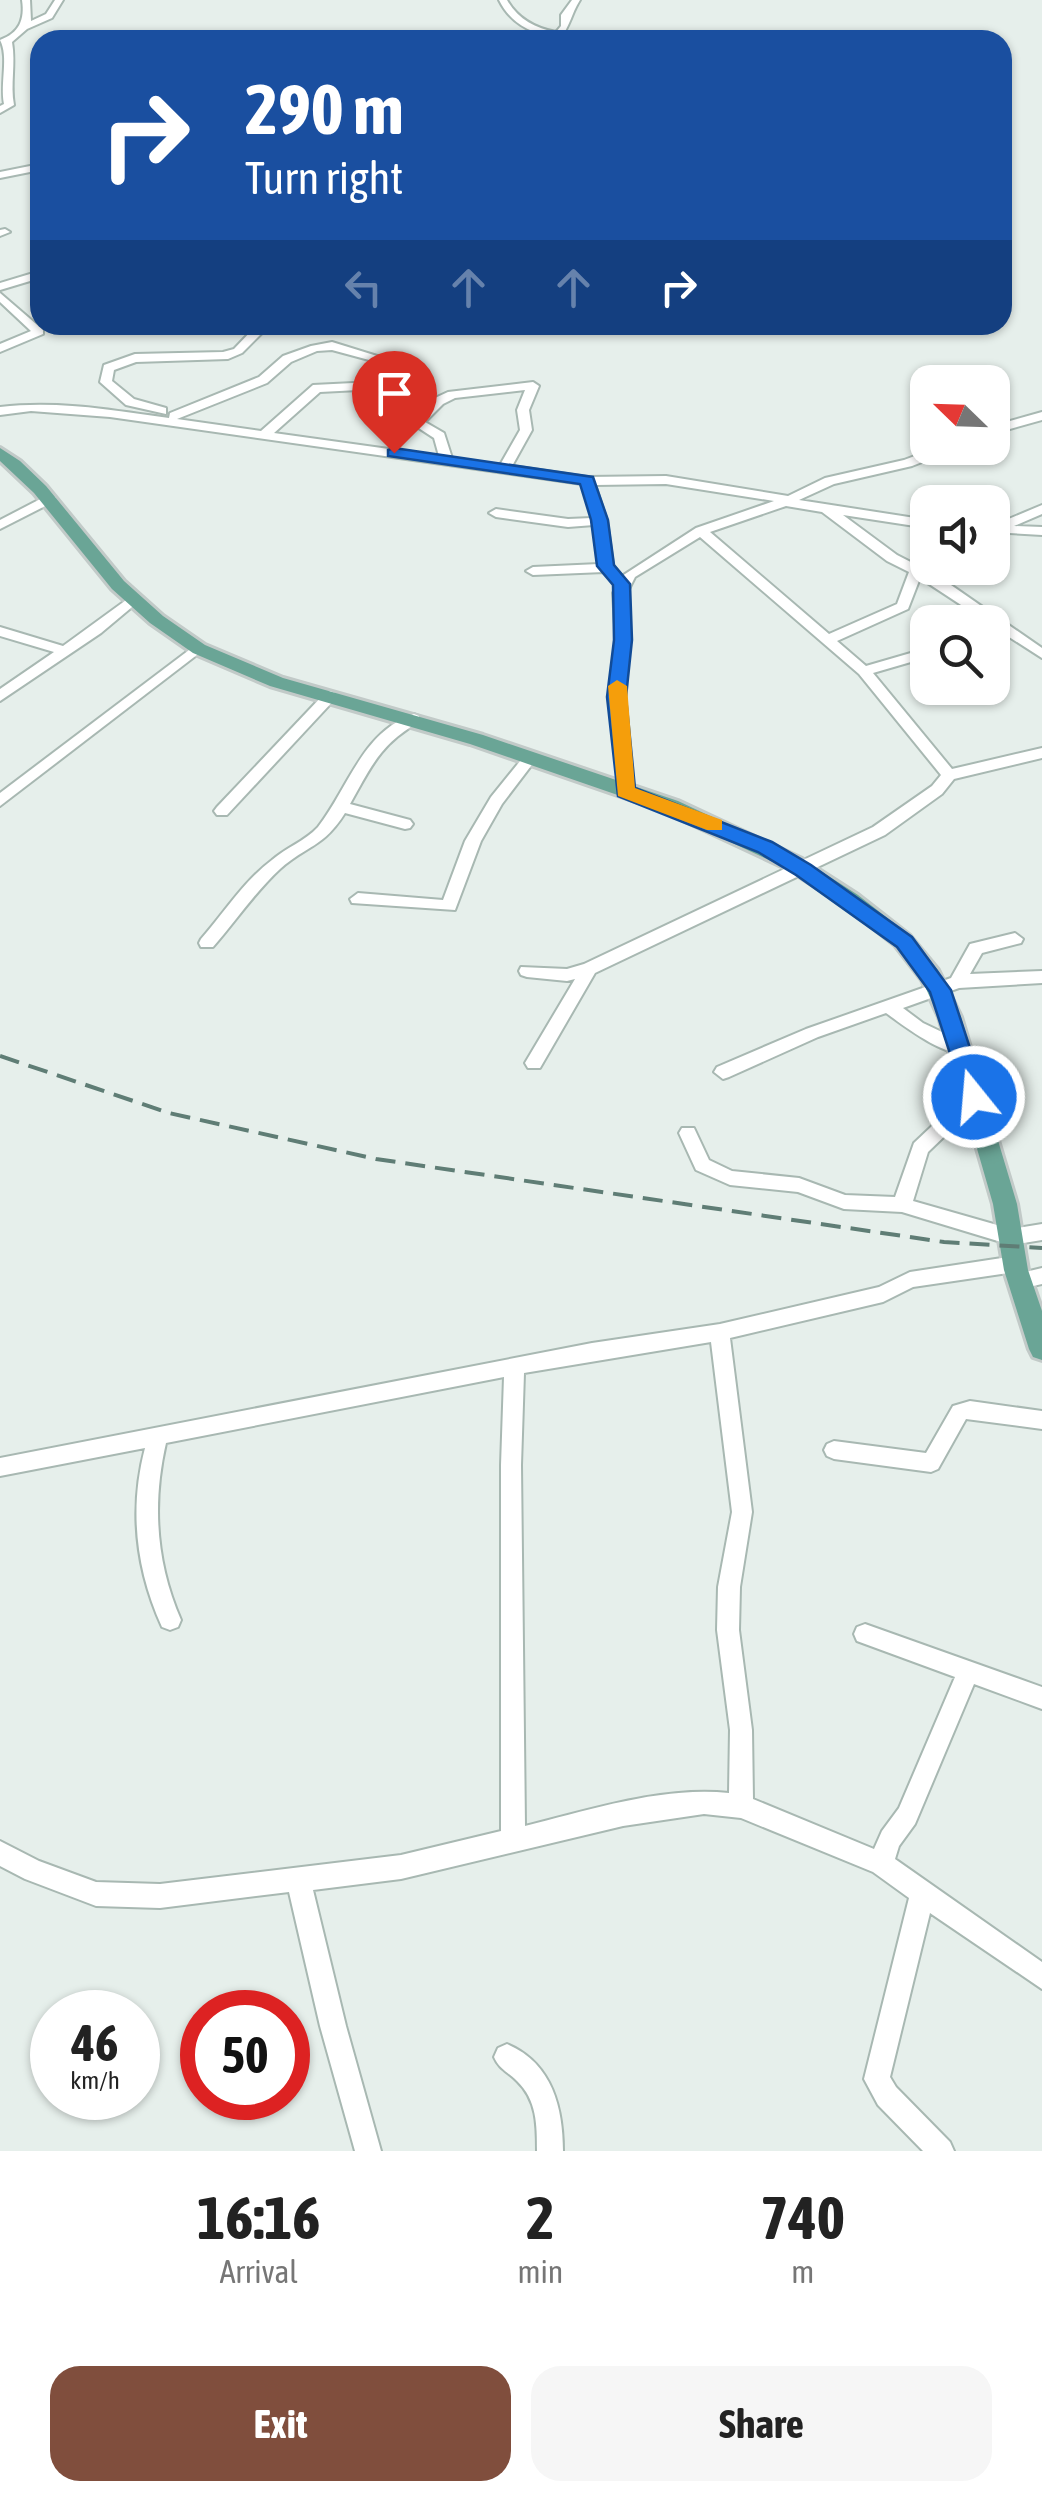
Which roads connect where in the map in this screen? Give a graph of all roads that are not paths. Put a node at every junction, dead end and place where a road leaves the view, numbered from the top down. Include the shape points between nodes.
1 (26, 0) edge
2 (59, 0) edge
3 (504, 0) edge
4 (576, 0) edge
5 (24, 27) junction
6 (535, 30) edge
7 (562, 30) edge
8 (4, 42) edge
9 (3, 89) edge
10 (0, 110) edge
11 (30, 170) edge
12 (0, 175) edge
13 (30, 277) edge
14 (0, 287) edge
15 (0, 296) edge
16 (30, 324) edge
17 (32, 335) edge
18 (254, 335) edge
19 (0, 348) edge
20 (384, 360) dead end
21 (374, 386) dead end
22 (0, 411) edge
23 (1042, 416) edge
24 (175, 418) junction
25 (1010, 425) edge
26 (264, 434) junction
27 (4, 460) edge
28 (446, 461) junction
29 (910, 462) edge
30 (504, 469) junction
31 (587, 480) junction
32 (50, 498) junction
33 (787, 501) junction
34 (1042, 509) edge
35 (827, 510) junction
36 (496, 513) dead end
37 (600, 520) junction
38 (910, 522) edge
39 (1010, 523) edge
40 (0, 525) edge
41 (701, 531) junction
42 (1010, 533) edge
43 (1041, 538) edge
44 (910, 567) edge
45 (607, 568) junction
46 (533, 571) dead end
47 (622, 584) junction
48 (911, 585) edge
49 (936, 585) edge
50 (133, 599) junction
51 (962, 605) edge
52 (0, 631) edge
53 (1010, 636) edge
54 (830, 639) junction
55 (196, 648) junction
56 (65, 651) junction
57 (1042, 654) edge
58 (910, 657) edge
59 (864, 671) junction
60 (2, 693) edge
61 (330, 696) junction
62 (414, 719) junction
63 (1034, 756) edge
64 (530, 758) junction
65 (1042, 771) edge
66 (949, 775) junction
67 (625, 791) junction
68 (0, 802) edge
69 (343, 807) junction
70 (222, 811) dead end
71 (405, 824) dead end
72 (804, 870) junction
73 (358, 899) dead end
74 (1015, 939) dead end
75 (207, 943) dead end
76 (588, 970) junction
77 (527, 972) dead end
78 (1042, 978) edge
79 (948, 986) junction
80 (892, 1008) junction
81 (960, 1048) junction
82 (534, 1063) dead end
83 (723, 1072) dead end
84 (974, 1097) junction
85 (688, 1133) dead end
86 (902, 1205) junction
87 (1042, 1232) edge
88 (1010, 1237) junction
89 (1018, 1272) junction
90 (1042, 1276) edge
91 (720, 1332) junction
92 (1042, 1349) edge
93 (514, 1369) junction
94 (1042, 1420) edge
95 (157, 1439) junction
96 (834, 1450) dead end
97 (0, 1468) edge
98 (170, 1620) dead end
99 (864, 1634) dead end
100 (969, 1671) junction
101 (1042, 1698) edge
102 (741, 1806) junction
103 (513, 1842) junction
104 (0, 1854) edge
105 (880, 1864) junction
106 (299, 1882) junction
107 (922, 1895) junction
108 (1042, 1977) edge
109 (507, 2057) dead end
110 (368, 2151) edge
111 (550, 2151) edge
112 (941, 2151) edge

1 - 5 street
2 - 5 street via 49,16
3 - 6 street
4 - 7 street
5 - 8 street
8 - 9 street via 11,65
9 - 10 street via 9,105
11 - 12 street
13 - 14 street
15 - 16 street
17 - 19 street
18 - 24 street via 224,356 135,358 108,368 106,382 118,394
20 - 24 street via 315,348 287,359 263,380
21 - 26 street via 317,388
22 - 24 street via 30,406
23 - 25 street
24 - 26 street
26 - 28 street
27 - 32 main road
28 - 30 street
28 - 30 street via 440,436 417,424 422,415 452,395 533,386 524,405 526,430
29 - 33 street via 830,481
30 - 31 street
31 - 33 street via 666,480
31 - 37 street
32 - 40 street
32 - 50 main road
33 - 35 street
33 - 41 street
34 - 39 street
35 - 38 street
35 - 44 street
36 - 37 street via 568,523
37 - 45 street
41 - 47 street
41 - 54 street
42 - 43 street
45 - 46 street
45 - 47 street
47 - 67 street via 617,697
48 - 54 street via 903,606
49 - 51 street
50 - 55 main road
50 - 56 street
52 - 56 street
53 - 57 street
54 - 59 street
55 - 61 main road
55 - 68 street
56 - 60 street
58 - 59 street
59 - 66 street
61 - 62 main road
61 - 70 street
62 - 64 main road
62 - 69 street via 374,745
63 - 65 street
63 - 66 street
64 - 67 main road
64 - 73 street via 496,800 449,906
66 - 72 street via 879,831
67 - 72 main road via 720,827
69 - 71 street
69 - 75 street via 308,846 270,870
72 - 76 street
72 - 79 main road via 904,942
74 - 79 street via 976,948
76 - 77 street
76 - 82 street
78 - 79 street
79 - 80 street
79 - 81 main road
80 - 81 street
80 - 83 street via 812,1032
81 - 84 main road
84 - 86 street via 920,1148
84 - 88 main road
85 - 86 street via 702,1164 714,1173 800,1185 844,1202
86 - 88 street
87 - 88 street
88 - 89 main road
89 - 90 street
89 - 91 street via 910,1280 883,1294
89 - 92 main road
91 - 93 street
91 - 102 street via 742,1512 728,1630 741,1730
93 - 95 street
93 - 103 street
94 - 96 street via 960,1412 931,1463
95 - 97 street
95 - 98 street via 148,1522 157,1597
99 - 100 street
100 - 101 street
100 - 105 street
102 - 103 street via 704,1802 623,1814
102 - 105 street
103 - 106 street
104 - 106 street via 96,1894 160,1896
105 - 107 street
106 - 110 street
107 - 108 street
107 - 112 street via 877,2079
109 - 111 street via 530,2071 546,2103

